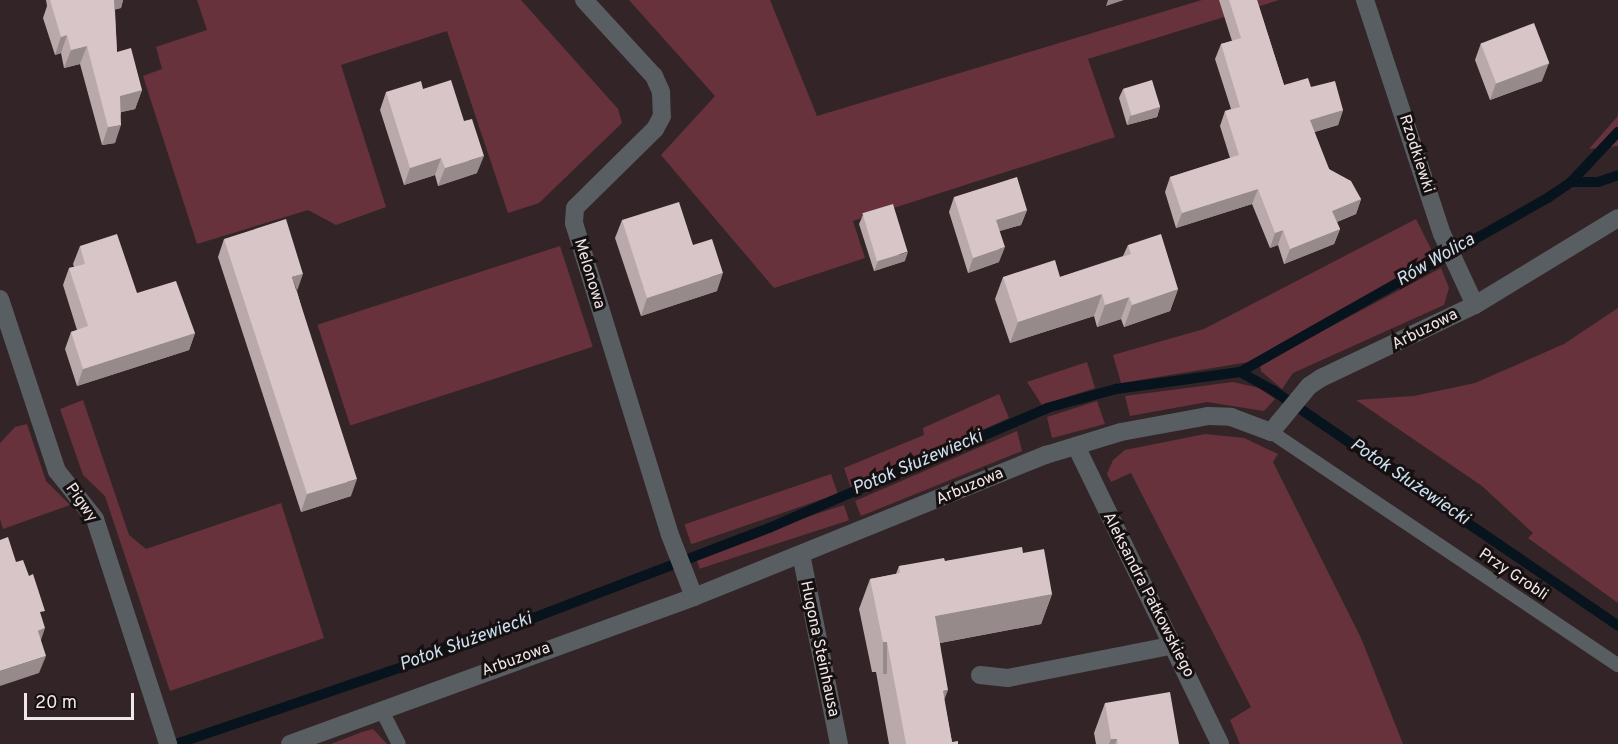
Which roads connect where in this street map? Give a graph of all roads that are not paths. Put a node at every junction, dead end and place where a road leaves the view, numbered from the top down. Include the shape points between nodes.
1 (584, 0) edge
2 (1365, 0) edge
3 (1618, 218) edge
4 (0, 299) edge
5 (1475, 304) junction
6 (1275, 427) junction
7 (1076, 446) junction
8 (801, 554) junction
9 (692, 591) junction
10 (1175, 645) junction
11 (1618, 665) edge
12 (980, 675) dead end
13 (381, 709) junction
14 (168, 744) edge
15 (290, 744) edge
16 (399, 744) edge
17 (839, 744) edge
18 (1220, 744) edge

1 - 9 street, Melonowa via 654,76 661,92 662,116 655,129 575,208 574,223 670,535
2 - 5 street, Rzodkiewki via 1442,234
3 - 5 street, Arbuzowa
4 - 14 street, Pigwy via 57,471 95,519
5 - 6 street, Arbuzowa via 1309,386
6 - 7 street, Arbuzowa via 1208,416 1150,425
6 - 11 lane, Przy Grobli
7 - 8 street, Arbuzowa
7 - 10 street, Aleksandra Patkowskiego
8 - 9 street, Arbuzowa
8 - 17 street, Hugona Steinhausa
9 - 13 street, Arbuzowa
10 - 12 street via 1008,678
10 - 18 street, Aleksandra Patkowskiego
13 - 15 street, Arbuzowa
13 - 16 lane

